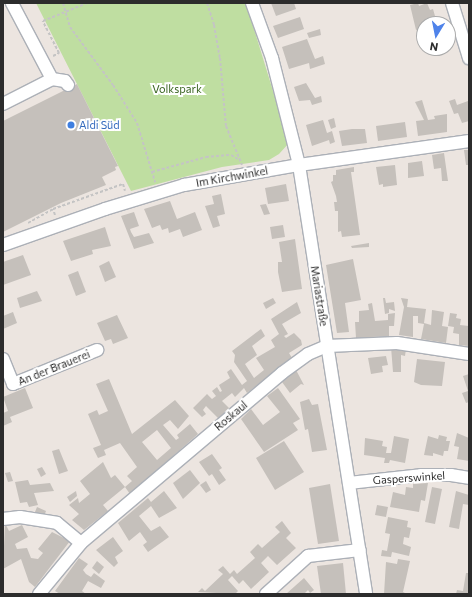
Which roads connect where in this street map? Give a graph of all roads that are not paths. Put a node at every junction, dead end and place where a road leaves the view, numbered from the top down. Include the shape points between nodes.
1 (12, 3) edge
2 (252, 3) edge
3 (452, 3) edge
4 (469, 58) edge
5 (52, 79) junction
6 (68, 85) dead end
7 (3, 104) edge
8 (469, 142) edge
9 (300, 165) junction
10 (3, 245) edge
11 (327, 346) junction
12 (97, 350) dead end
13 (469, 354) edge
14 (3, 359) edge
15 (469, 478) edge
16 (349, 483) junction
17 (3, 519) edge
18 (81, 543) junction
19 (360, 550) junction
20 (39, 594) edge
21 (266, 594) edge
22 (366, 594) edge

1 - 5 street
2 - 9 street, Mariastraße via 272,58
3 - 4 street
5 - 6 street via 65,81
5 - 7 street
8 - 9 street, Im Kirchwinkel
9 - 10 street, Im Kirchwinkel via 157,192
9 - 11 street, Mariastraße
11 - 13 street, Roskaul via 398,343
11 - 16 street, Mariastraße
11 - 18 street, Roskaul via 308,354 282,373
12 - 14 street, An der Brauerei via 13,384
15 - 16 street, Gasperswinkel via 451,475 421,476
16 - 19 street, Mariastraße
17 - 18 street via 20,518 57,523
18 - 20 street, Roskaul
19 - 21 street via 308,556
19 - 22 street, Mariastraße

